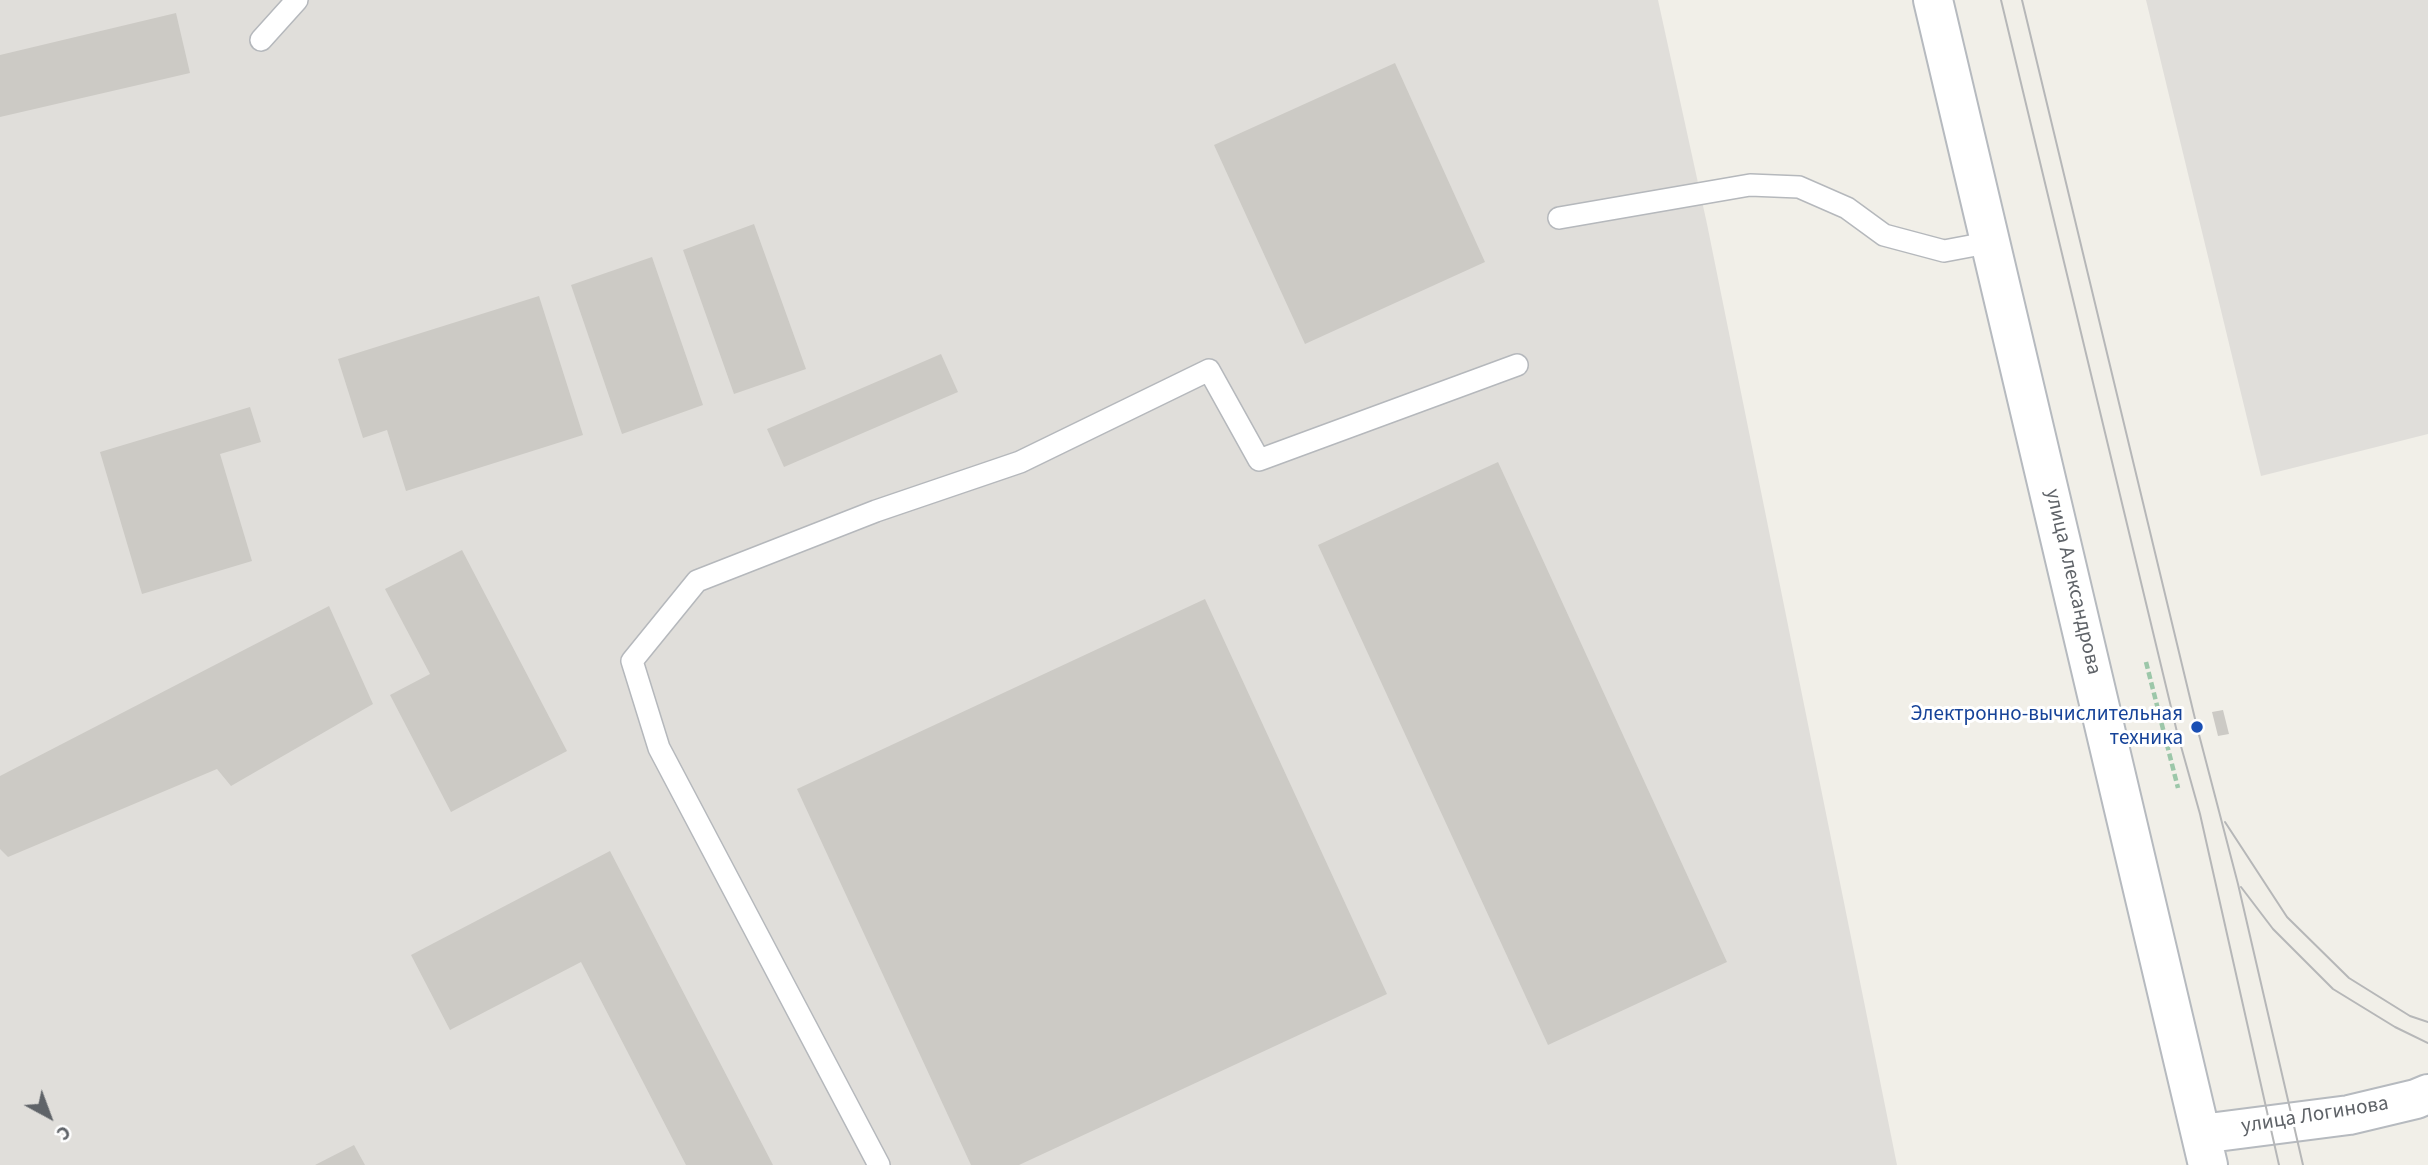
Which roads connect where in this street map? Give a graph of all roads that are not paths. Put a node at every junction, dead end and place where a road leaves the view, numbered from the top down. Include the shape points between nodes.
1 (297, 0) edge
2 (1933, 0) edge
3 (261, 40) dead end
4 (1559, 218) dead end
5 (1992, 242) junction
6 (1517, 365) dead end
7 (2428, 1094) edge
8 (2205, 1149) edge
9 (879, 1165) edge

1 - 3 lane
2 - 5 street, улица Александрова
4 - 5 lane via 1751,185 1799,187 1847,208 1884,235 1944,251
5 - 8 street, улица Александрова
6 - 9 lane via 1259,460 1209,370 1020,462 876,511 697,581 632,661 659,748
7 - 8 street, улица Логинова

